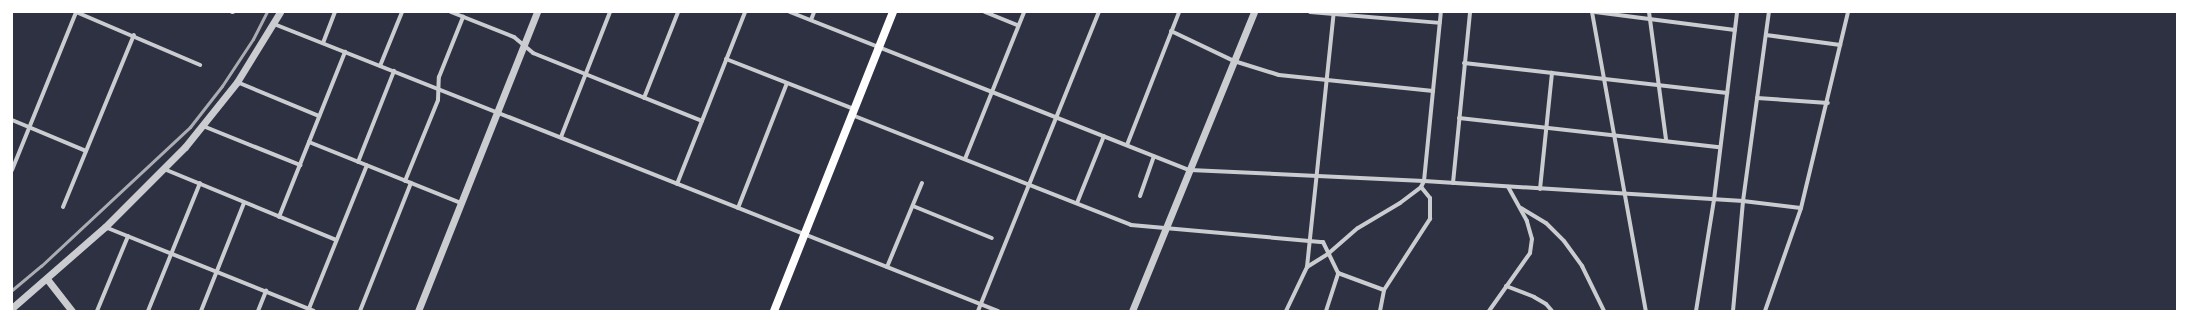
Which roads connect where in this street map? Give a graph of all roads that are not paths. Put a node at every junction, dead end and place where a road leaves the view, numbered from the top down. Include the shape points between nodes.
1 (76, 12) edge
2 (280, 12) edge
3 (335, 12) edge
4 (402, 12) edge
5 (451, 12) edge
6 (537, 12) edge
7 (610, 12) edge
8 (678, 12) edge
9 (745, 12) edge
10 (790, 12) edge
11 (814, 12) edge
12 (893, 12) edge
13 (985, 12) edge
14 (1024, 12) edge
15 (1099, 12) edge
16 (1179, 12) edge
17 (1254, 12) edge
18 (1310, 12) edge
19 (1441, 12) edge
20 (1470, 12) edge
21 (1594, 12) edge
22 (1649, 12) edge
23 (1737, 12) edge
24 (1769, 12) edge
25 (1848, 12) edge
26 (1334, 13) edge
27 (463, 17) junction
28 (1650, 18) junction
29 (811, 20) junction
30 (1440, 23) junction
31 (274, 24) junction
32 (1018, 25) junction
33 (1735, 30) junction
34 (1171, 31) junction
35 (134, 35) junction
36 (1766, 35) junction
37 (323, 43) junction
38 (524, 45) junction
39 (1840, 45) junction
40 (879, 47) junction
41 (345, 52) junction
42 (726, 59) junction
43 (1234, 61) junction
44 (1464, 63) junction
45 (200, 64) dead end
46 (380, 66) junction
47 (394, 71) junction
48 (1552, 73) junction
49 (586, 74) junction
50 (1604, 78) junction
51 (237, 82) junction
52 (1326, 82) junction
53 (787, 83) junction
54 (1659, 84) junction
55 (438, 89) junction
56 (1433, 91) junction
57 (992, 92) junction
58 (1727, 93) junction
59 (644, 98) junction
60 (1757, 98) junction
61 (1828, 103) junction
62 (497, 112) junction
63 (853, 112) junction
64 (319, 116) junction
65 (1057, 118) junction
66 (1459, 118) junction
67 (12, 120) edge
68 (702, 121) junction
69 (203, 126) junction
70 (29, 127) junction
71 (1546, 128) junction
72 (1614, 134) junction
73 (1104, 136) junction
74 (561, 137) junction
75 (1666, 140) junction
76 (309, 142) junction
77 (1127, 145) junction
78 (1720, 147) junction
79 (86, 151) junction
80 (1154, 156) junction
81 (966, 159) junction
82 (358, 162) junction
83 (300, 165) junction
84 (367, 165) junction
85 (164, 169) junction
86 (12, 170) edge
87 (1190, 170) junction
88 (1314, 176) junction
89 (405, 180) junction
90 (1424, 181) junction
91 (200, 183) junction
92 (411, 183) junction
93 (922, 183) dead end
94 (1453, 183) junction
95 (677, 184) junction
96 (1030, 185) junction
97 (1420, 187) junction
98 (1508, 187) junction
99 (1540, 189) junction
100 (1625, 193) junction
101 (1140, 196) dead end
102 (1714, 200) junction
103 (1743, 201) junction
104 (244, 203) junction
105 (461, 203) junction
106 (1077, 203) junction
107 (912, 206) junction
108 (63, 207) dead end
109 (1520, 207) junction
110 (738, 208) junction
111 (1801, 208) junction
112 (279, 217) junction
113 (105, 227) junction
114 (1166, 230) junction
115 (804, 234) junction
116 (128, 236) junction
117 (992, 238) dead end
118 (336, 240) junction
119 (1308, 240) junction
120 (1330, 252) junction
121 (171, 254) junction
122 (887, 267) junction
123 (1307, 267) junction
124 (217, 272) junction
125 (1338, 273) junction
126 (46, 279) junction
127 (1506, 286) junction
128 (1384, 290) junction
129 (266, 292) junction
130 (981, 304) junction
131 (12, 308) edge
132 (308, 310) edge
133 (72, 311) edge
134 (97, 311) edge
135 (148, 311) edge
136 (202, 311) edge
137 (258, 311) edge
138 (314, 311) edge
139 (360, 311) edge
140 (418, 311) edge
141 (774, 311) edge
142 (978, 311) edge
143 (998, 311) edge
144 (1132, 311) edge
145 (1286, 311) edge
146 (1326, 311) edge
147 (1380, 311) edge
148 (1489, 311) edge
149 (1552, 311) edge
150 (1604, 311) edge
151 (1646, 311) edge
152 (1696, 311) edge
153 (1733, 311) edge
154 (1764, 311) edge

1 - 35 street
1 - 70 street
2 - 31 street
3 - 37 street
4 - 46 street
5 - 27 street
6 - 38 street
7 - 49 street
8 - 59 street
9 - 42 street
10 - 29 street
11 - 29 street
12 - 40 main road
13 - 32 street
14 - 32 street
15 - 65 street
16 - 34 street
17 - 43 street
18 - 26 street
19 - 30 street
20 - 44 street
21 - 28 street
21 - 50 street
22 - 28 street
23 - 33 street
24 - 36 street
25 - 39 street
26 - 30 street
26 - 52 street
27 - 38 street via 514,37
27 - 55 street via 439,77
28 - 33 street
28 - 54 street
29 - 40 street
30 - 56 street
31 - 37 street
31 - 51 street
32 - 57 street
33 - 58 street
34 - 43 street
34 - 77 street
35 - 45 street
35 - 79 street
36 - 39 street
36 - 60 street
37 - 41 street
38 - 49 street via 532,53
38 - 62 street
39 - 61 street
40 - 57 street
40 - 63 main road
41 - 46 street
41 - 64 street
42 - 53 street
42 - 68 street
43 - 52 street via 1279,75
43 - 87 street
44 - 48 street
44 - 66 street
46 - 47 street
47 - 55 street
47 - 82 street
48 - 50 street
48 - 71 street
49 - 59 street
49 - 74 street
50 - 54 street
50 - 72 street
51 - 64 street
51 - 69 street
52 - 56 street
52 - 88 street
53 - 63 street
53 - 110 street
54 - 58 street
54 - 75 street
55 - 62 street
55 - 89 street via 438,100
56 - 90 street
57 - 65 street
57 - 81 street
58 - 78 street
59 - 68 street
60 - 61 street
60 - 103 street
61 - 111 street
62 - 74 street
62 - 105 street
63 - 81 street
63 - 115 main road
64 - 76 street
65 - 73 street
65 - 96 street
66 - 71 street
66 - 94 street
67 - 70 street
68 - 95 street
69 - 83 street
69 - 85 street
70 - 79 street
70 - 86 street
71 - 72 street
71 - 99 street
72 - 75 street
72 - 100 street
73 - 77 street
73 - 106 street
74 - 95 street
75 - 78 street
76 - 82 street
76 - 83 street
77 - 80 street
78 - 102 street
79 - 108 street
80 - 87 street
80 - 101 street
81 - 96 street
82 - 84 street
83 - 112 street
84 - 89 street
84 - 118 street
85 - 91 street
85 - 113 street
87 - 88 street
87 - 114 street
88 - 90 street
88 - 119 street
89 - 92 street
90 - 94 street
90 - 97 street
91 - 104 street
91 - 121 street
92 - 105 street
92 - 139 street
93 - 107 street
94 - 98 street
95 - 110 street
96 - 106 street
96 - 130 street
97 - 120 street via 1358,228
97 - 128 street via 1430,198 1430,219
98 - 99 street
98 - 109 street
99 - 100 street
100 - 102 street
100 - 151 street
102 - 103 street
102 - 152 street
103 - 111 street
103 - 153 street
104 - 112 street
104 - 124 street
105 - 140 street
106 - 114 street via 1131,225
107 - 117 street
107 - 122 street
109 - 127 street via 1532,239 1530,253
109 - 150 street via 1546,222 1564,241 1582,266
110 - 115 street
111 - 154 street
112 - 118 street
113 - 116 street
113 - 126 street
114 - 119 street
114 - 144 street
115 - 122 street
115 - 141 main road
116 - 121 street
116 - 134 street
118 - 132 street
119 - 120 street via 1323,242
119 - 123 street
120 - 123 street
120 - 125 street
121 - 124 street
121 - 135 street
122 - 130 street
123 - 145 street
124 - 129 street
124 - 136 street
125 - 128 street
125 - 146 street
126 - 131 street
126 - 133 street
127 - 148 street
127 - 149 street via 1534,297
128 - 147 street
129 - 132 street
129 - 137 street
130 - 142 street
130 - 143 street
132 - 138 street

